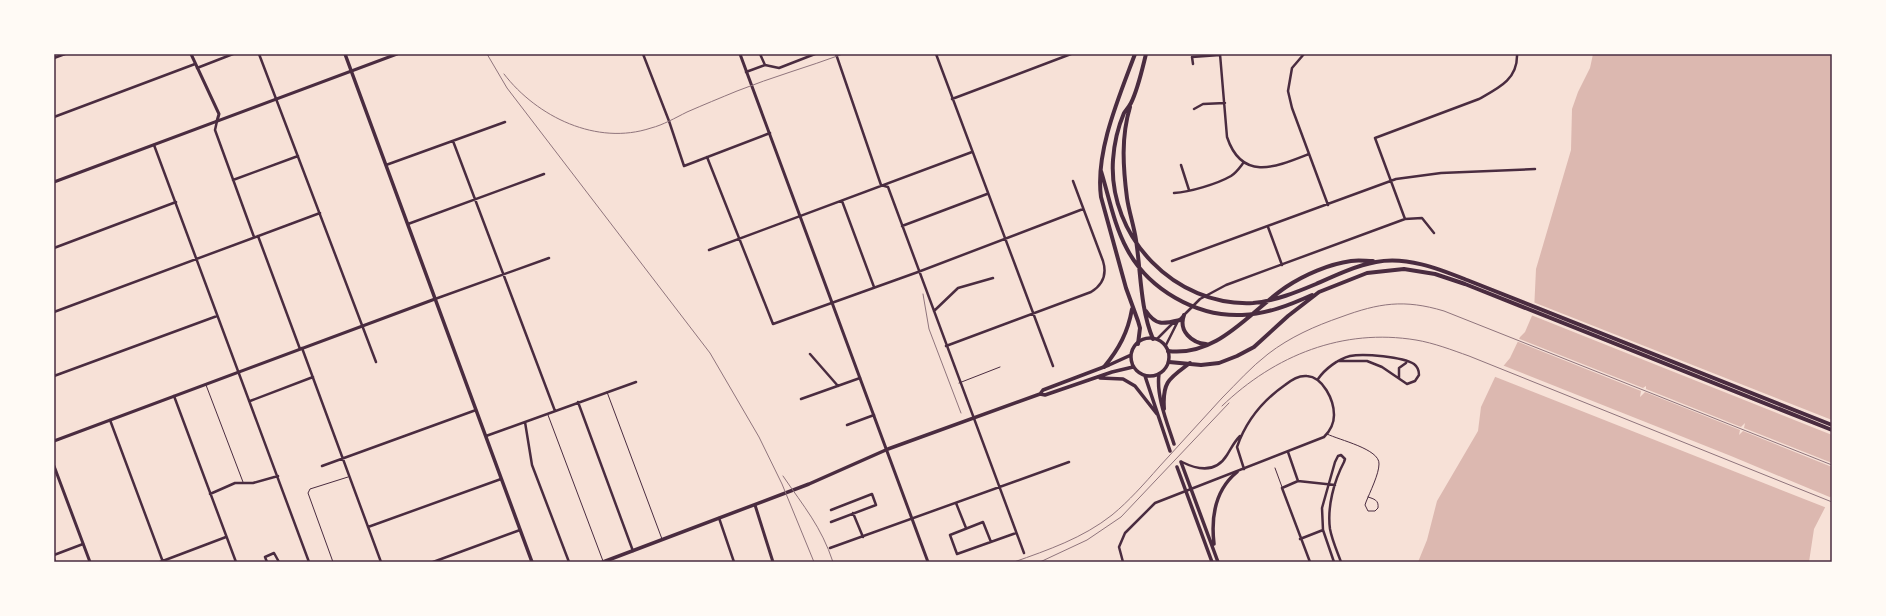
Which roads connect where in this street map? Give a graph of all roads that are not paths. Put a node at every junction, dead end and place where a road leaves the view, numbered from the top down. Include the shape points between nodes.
1 (65, 54) edge
2 (191, 54) edge
3 (233, 54) edge
4 (259, 54) edge
5 (345, 54) edge
6 (397, 54) edge
7 (643, 54) edge
8 (740, 54) edge
9 (760, 54) edge
10 (815, 54) edge
11 (836, 54) edge
12 (936, 54) edge
13 (1071, 54) edge
14 (1135, 54) edge
15 (1146, 54) edge
16 (1220, 54) edge
17 (1304, 54) edge
18 (1517, 54) edge
19 (54, 58) edge
20 (1192, 64) dead end
21 (765, 65) junction
22 (196, 66) junction
23 (352, 71) junction
24 (746, 72) junction
25 (277, 99) junction
26 (952, 99) junction
27 (1131, 103) junction
28 (1224, 103) junction
29 (1194, 109) dead end
30 (54, 117) edge
31 (217, 121) junction
32 (505, 122) dead end
33 (770, 133) junction
34 (453, 140) junction
35 (154, 145) junction
36 (972, 152) junction
37 (1309, 154) junction
38 (298, 156) junction
39 (707, 157) junction
40 (1244, 162) junction
41 (386, 165) junction
42 (1181, 165) dead end
43 (1535, 169) dead end
44 (1101, 171) junction
45 (544, 174) dead end
46 (233, 180) junction
47 (1073, 181) dead end
48 (54, 182) edge
49 (1390, 182) junction
50 (881, 185) junction
51 (1189, 190) junction
52 (1174, 193) dead end
53 (987, 194) junction
54 (475, 199) junction
55 (842, 201) junction
56 (176, 202) junction
57 (1328, 205) junction
58 (1083, 209) junction
59 (320, 213) junction
60 (800, 216) junction
61 (1405, 219) junction
62 (408, 224) junction
63 (902, 226) junction
64 (1268, 227) junction
65 (1434, 233) dead end
66 (256, 236) junction
67 (739, 239) junction
68 (1004, 239) junction
69 (54, 248) edge
70 (709, 250) dead end
71 (549, 258) dead end
72 (196, 259) junction
73 (1172, 261) dead end
74 (1377, 262) junction
75 (1282, 265) junction
76 (918, 272) junction
77 (503, 275) junction
78 (993, 278) dead end
79 (1466, 282) junction
80 (874, 287) junction
81 (1319, 292) junction
82 (435, 299) junction
83 (832, 303) junction
84 (1132, 308) junction
85 (1145, 309) junction
86 (934, 311) junction
87 (54, 312) edge
88 (1033, 314) junction
89 (1184, 315) junction
90 (217, 316) junction
91 (1178, 321) junction
92 (362, 326) junction
93 (1155, 339) junction
94 (1138, 344) junction
95 (1166, 345) junction
96 (1208, 345) junction
97 (946, 346) junction
98 (301, 348) junction
99 (1168, 351) junction
100 (810, 354) dead end
101 (1131, 355) junction
102 (1338, 361) junction
103 (376, 362) dead end
104 (1169, 362) junction
105 (1407, 362) junction
106 (1190, 363) junction
107 (1053, 366) dead end
108 (1000, 367) dead end
109 (1104, 367) junction
110 (1133, 367) junction
111 (239, 372) junction
112 (1159, 374) junction
113 (54, 376) edge
114 (1145, 376) junction
115 (313, 377) junction
116 (860, 378) junction
117 (1095, 378) junction
118 (1399, 378) junction
119 (1318, 380) junction
120 (636, 382) dead end
121 (959, 383) junction
122 (206, 385) junction
123 (838, 386) junction
124 (607, 392) junction
125 (1040, 394) junction
126 (174, 396) junction
127 (801, 399) dead end
128 (250, 401) junction
129 (578, 402) junction
130 (1164, 409) junction
131 (477, 410) junction
132 (555, 411) junction
133 (548, 414) junction
134 (874, 414) junction
135 (1158, 414) junction
136 (973, 419) junction
137 (110, 420) junction
138 (525, 422) junction
139 (1832, 425) edge
140 (847, 426) dead end
141 (1832, 430) edge
142 (1327, 434) junction
143 (486, 436) junction
144 (1241, 436) junction
145 (54, 441) edge
146 (1174, 444) dead end
147 (888, 449) junction
148 (1170, 451) dead end
149 (1288, 452) junction
150 (344, 460) junction
151 (1069, 462) dead end
152 (1181, 462) joint
153 (54, 466) edge
154 (322, 466) dead end
155 (1177, 467) dead end
156 (1275, 468) dead end
157 (1244, 469) junction
158 (1237, 472) junction
159 (278, 476) junction
160 (350, 476) junction
161 (501, 479) junction
162 (1298, 481) junction
163 (243, 482) junction
164 (1328, 484) junction
165 (1335, 485) junction
166 (998, 488) junction
167 (1282, 488) junction
168 (210, 494) junction
169 (1368, 497) junction
170 (956, 504) junction
171 (755, 505) junction
172 (831, 510) dead end
173 (853, 514) junction
174 (720, 518) junction
175 (912, 520) junction
176 (831, 522) dead end
177 (368, 527) junction
178 (966, 528) junction
179 (520, 530) junction
180 (1323, 530) junction
181 (1016, 533) junction
182 (226, 536) junction
183 (862, 537) junction
184 (1300, 539) junction
185 (663, 540) junction
186 (991, 542) junction
187 (83, 544) junction
188 (830, 548) dead end
189 (1214, 549) junction
190 (633, 551) junction
191 (1024, 553) dead end
192 (54, 556) edge
193 (56, 562) edge
194 (90, 562) edge
195 (162, 562) edge
196 (236, 562) edge
197 (267, 562) edge
198 (279, 562) edge
199 (309, 562) edge
200 (334, 562) edge
201 (381, 562) edge
202 (434, 562) edge
203 (532, 562) edge
204 (570, 562) edge
205 (603, 562) edge
206 (734, 562) edge
207 (773, 562) edge
208 (928, 562) edge
209 (1122, 562) edge
210 (1212, 562) edge
211 (1218, 562) edge
212 (1310, 562) edge
213 (1334, 562) edge
214 (1341, 562) edge

1 - 19 street
2 - 22 main road
3 - 22 street
4 - 25 street
5 - 23 main road
6 - 23 main road
7 - 39 street via 684,166
8 - 24 main road
9 - 21 street
10 - 21 street via 779,68
11 - 50 street
12 - 26 street
13 - 26 street
14 - 44 highway via 1110,121
15 - 27 highway
16 - 20 street via 1192,57
16 - 28 street
17 - 37 street via 1292,68 1288,91
18 - 49 street via 1514,74 1506,84 1480,99 1374,138
21 - 24 street
22 - 30 street
22 - 31 main road via 219,114
23 - 25 main road
23 - 41 main road
24 - 33 main road
25 - 31 main road
25 - 38 street
26 - 36 street
27 - 74 highway via 1119,128 1113,160 1114,186 1122,216 1135,240 1154,266 1168,277 1210,297 1254,303 1291,294
27 - 85 highway via 1125,124 1123,147 1127,198 1136,239
28 - 29 street via 1203,104
28 - 40 street via 1227,137 1237,157
31 - 35 main road
31 - 46 street via 214,130
32 - 34 street
33 - 39 street
33 - 60 main road
34 - 41 street
34 - 54 street
35 - 48 main road
35 - 56 street
36 - 50 street
36 - 53 street
37 - 40 street via 1272,168 1250,166
37 - 57 street
38 - 46 street
38 - 59 street
39 - 67 street
40 - 51 street via 1231,176
41 - 62 main road
42 - 51 street
43 - 49 street via 1441,173
44 - 81 highway via 1118,230 1127,250 1143,272 1169,294 1193,307 1211,312 1243,315 1279,309
44 - 84 highway via 1101,197
45 - 54 street
46 - 66 street
47 - 58 street
49 - 57 street
49 - 61 street
50 - 55 street
50 - 63 street via 888,187
51 - 52 street
53 - 63 street
53 - 68 street
54 - 62 street
54 - 77 street
55 - 60 street
55 - 80 street
56 - 69 street
56 - 72 street
57 - 64 street
58 - 68 street
58 - 88 street via 1104,266 1105,276 1090,292
59 - 66 street
59 - 92 street
60 - 67 street
60 - 83 main road
61 - 65 street via 1422,218
61 - 75 street
62 - 82 main road
63 - 76 street
64 - 73 street
64 - 75 street
66 - 72 street
66 - 98 street
67 - 70 street
67 - 83 street via 773,324
68 - 76 street
68 - 88 street
71 - 77 street
72 - 87 street
72 - 90 street
74 - 79 highway via 1422,264
74 - 96 highway via 1352,260 1305,276 1261,306 1228,335
75 - 89 street via 1226,285 1200,298
76 - 80 street
76 - 86 street
77 - 82 street
77 - 132 street
78 - 86 street via 958,288
79 - 81 highway via 1404,269 1367,273
79 - 139 highway
79 - 141 highway
80 - 83 street
81 - 106 highway via 1248,350 1219,363
82 - 92 main road
82 - 131 main road
83 - 116 main road
84 - 94 highway via 1140,328
84 - 109 highway via 1122,343
85 - 91 highway via 1152,320 1160,323
85 - 93 highway via 1148,328
86 - 97 street
88 - 97 street
88 - 107 street
89 - 91 street
89 - 96 highway via 1182,320 1188,338 1199,344
90 - 111 street
90 - 113 street
91 - 93 street
91 - 95 street
92 - 98 main road
92 - 103 street
93 - 94 main road
93 - 95 main road
94 - 101 main road
95 - 99 main road
96 - 99 highway via 1183,351
97 - 121 street
98 - 111 main road
98 - 115 street
99 - 104 main road
100 - 123 street
101 - 109 main road
101 - 110 main road
102 - 105 street via 1350,356 1370,354
102 - 118 street via 1367,361
102 - 119 street via 1321,374
104 - 106 highway
104 - 112 main road
105 - 118 street via 1398,368
105 - 118 street via 1417,368 1418,377 1409,384
106 - 130 highway via 1173,374 1169,380 1163,399
108 - 121 lane
109 - 125 main road via 1043,390
110 - 114 main road
110 - 117 main road
111 - 122 main road
111 - 128 street
112 - 114 main road
112 - 130 main road via 1158,382
114 - 135 main road
115 - 128 street
115 - 150 street
116 - 123 street
116 - 134 main road
117 - 125 main road via 1045,395
117 - 135 main road via 1123,379 1135,386
119 - 142 street via 1324,384 1334,412 1332,425
119 - 144 street via 1301,376 1290,381 1263,403
120 - 124 street
121 - 136 street
122 - 126 main road
122 - 163 lane
123 - 127 street
124 - 129 street
124 - 185 lane
125 - 136 main road
126 - 137 main road
126 - 168 street
128 - 159 street
129 - 132 street
129 - 190 street
130 - 146 main road
131 - 143 main road
131 - 150 street
132 - 133 street
133 - 138 street
133 - 205 lane
134 - 140 street
134 - 147 main road
135 - 148 main road
136 - 147 main road
136 - 166 street
137 - 145 main road
137 - 195 street
138 - 143 street
138 - 204 street via 532,465
142 - 149 street via 1321,439
142 - 169 lane via 1371,451 1377,457 1379,466
143 - 161 main road
144 - 152 street via 1234,441 1226,456 1216,466 1202,469
144 - 157 street via 1237,447
147 - 171 main road
147 - 175 main road
149 - 157 street
149 - 162 street
150 - 154 street
150 - 160 street
151 - 166 street
152 - 189 main road
153 - 187 main road
155 - 210 main road
156 - 167 lane
157 - 158 street
158 - 189 main road via 1222,488 1216,505
158 - 209 street via 1155,503 1124,533 1119,547
159 - 163 street via 253,483
159 - 199 street
160 - 177 street
160 - 200 lane via 310,489 309,492
161 - 177 street
161 - 179 main road
162 - 164 street
162 - 167 street
163 - 168 street
164 - 165 street
164 - 165 street via 1338,456 1341,455 1345,459
164 - 180 street via 1322,508
165 - 214 street via 1330,505 1330,520
166 - 170 street
166 - 181 street
167 - 184 street via 1292,508
168 - 182 street
169 - 169 lane via 1365,507 1368,511 1374,511 1378,508 1378,503
170 - 175 street
170 - 178 street
171 - 174 main road
171 - 207 main road
172 - 173 street via 872,494 876,505
173 - 176 street
173 - 183 street
174 - 185 main road
174 - 206 street
175 - 183 street
175 - 208 main road
177 - 201 street
178 - 186 street via 983,522
178 - 186 street via 950,536 957,554
179 - 202 street
179 - 203 main road
180 - 184 street
180 - 213 street
181 - 186 street
181 - 191 street
182 - 195 street
182 - 196 street
183 - 188 street
184 - 212 street
185 - 190 main road
187 - 192 street
187 - 194 main road
189 - 211 main road
190 - 205 main road
192 - 193 lane
197 - 198 street via 265,557 274,553

